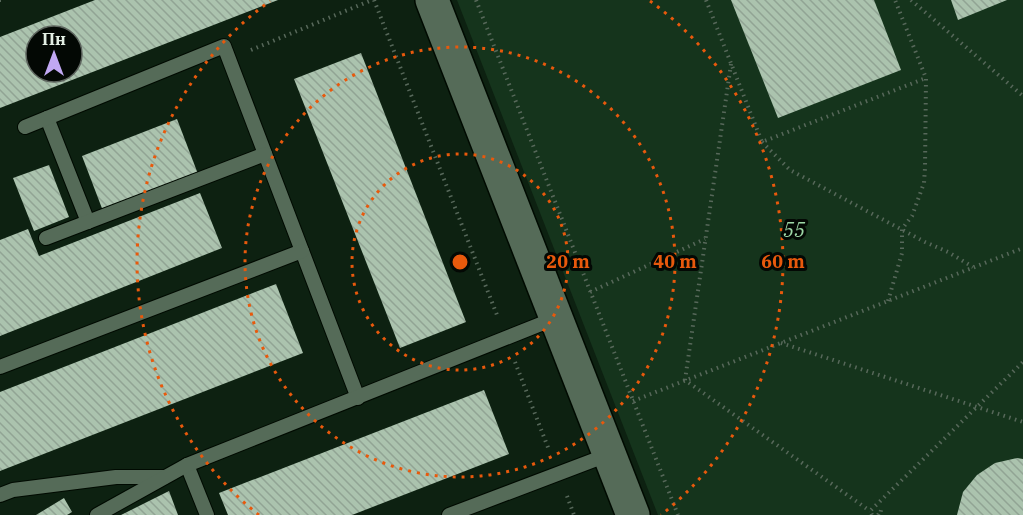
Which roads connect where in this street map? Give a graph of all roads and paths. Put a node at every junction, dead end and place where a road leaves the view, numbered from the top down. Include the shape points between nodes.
1 (373, 0) edge
2 (432, 0) edge
3 (476, 0) edge
4 (706, 0) edge
5 (895, 0) edge
6 (911, 0) edge
7 (229, 59) junction
8 (731, 64) junction
9 (926, 78) junction
10 (1023, 96) edge
11 (47, 118) junction
12 (25, 127) dead end
13 (762, 142) junction
14 (265, 154) junction
15 (88, 222) junction
16 (902, 229) junction
17 (46, 238) dead end
18 (705, 239) junction
19 (1023, 248) edge
20 (302, 251) junction
21 (973, 268) junction
22 (590, 292) junction
23 (887, 301) junction
24 (556, 318) junction
25 (506, 338) junction
26 (780, 343) junction
27 (1023, 362) edge
28 (0, 367) edge
29 (685, 380) junction
30 (358, 398) junction
31 (633, 401) junction
32 (977, 406) junction
33 (1023, 422) edge
34 (610, 454) junction
35 (187, 465) junction
36 (558, 474) junction
37 (167, 477) junction
38 (0, 495) edge
39 (871, 513) edge
40 (97, 515) edge
41 (207, 515) edge
42 (449, 515) edge
43 (574, 515) edge
44 (633, 515) edge
45 (678, 515) edge

1 - 7 path
1 - 25 path
2 - 24 street
3 - 22 path
4 - 8 path
5 - 9 path
6 - 10 path
7 - 11 lane via 224,46
7 - 14 lane
8 - 13 path
8 - 18 path
9 - 13 path
9 - 16 path via 924,183 912,216
11 - 12 lane
11 - 15 lane
13 - 16 path via 790,170
14 - 15 lane
14 - 20 lane
15 - 17 lane
16 - 21 path
16 - 23 path via 902,253
18 - 22 path
18 - 29 path
19 - 21 path
20 - 28 lane
20 - 30 lane
21 - 23 path
22 - 31 path
23 - 26 path
24 - 25 lane
24 - 34 street
25 - 30 lane
25 - 36 path
26 - 29 path
26 - 32 path
27 - 32 path
29 - 31 path
29 - 39 path
30 - 35 lane
31 - 45 path
32 - 33 path
32 - 39 path
34 - 36 lane
34 - 44 street
35 - 37 lane
35 - 41 lane
36 - 42 lane
36 - 43 path
37 - 38 lane via 116,477
37 - 40 lane

